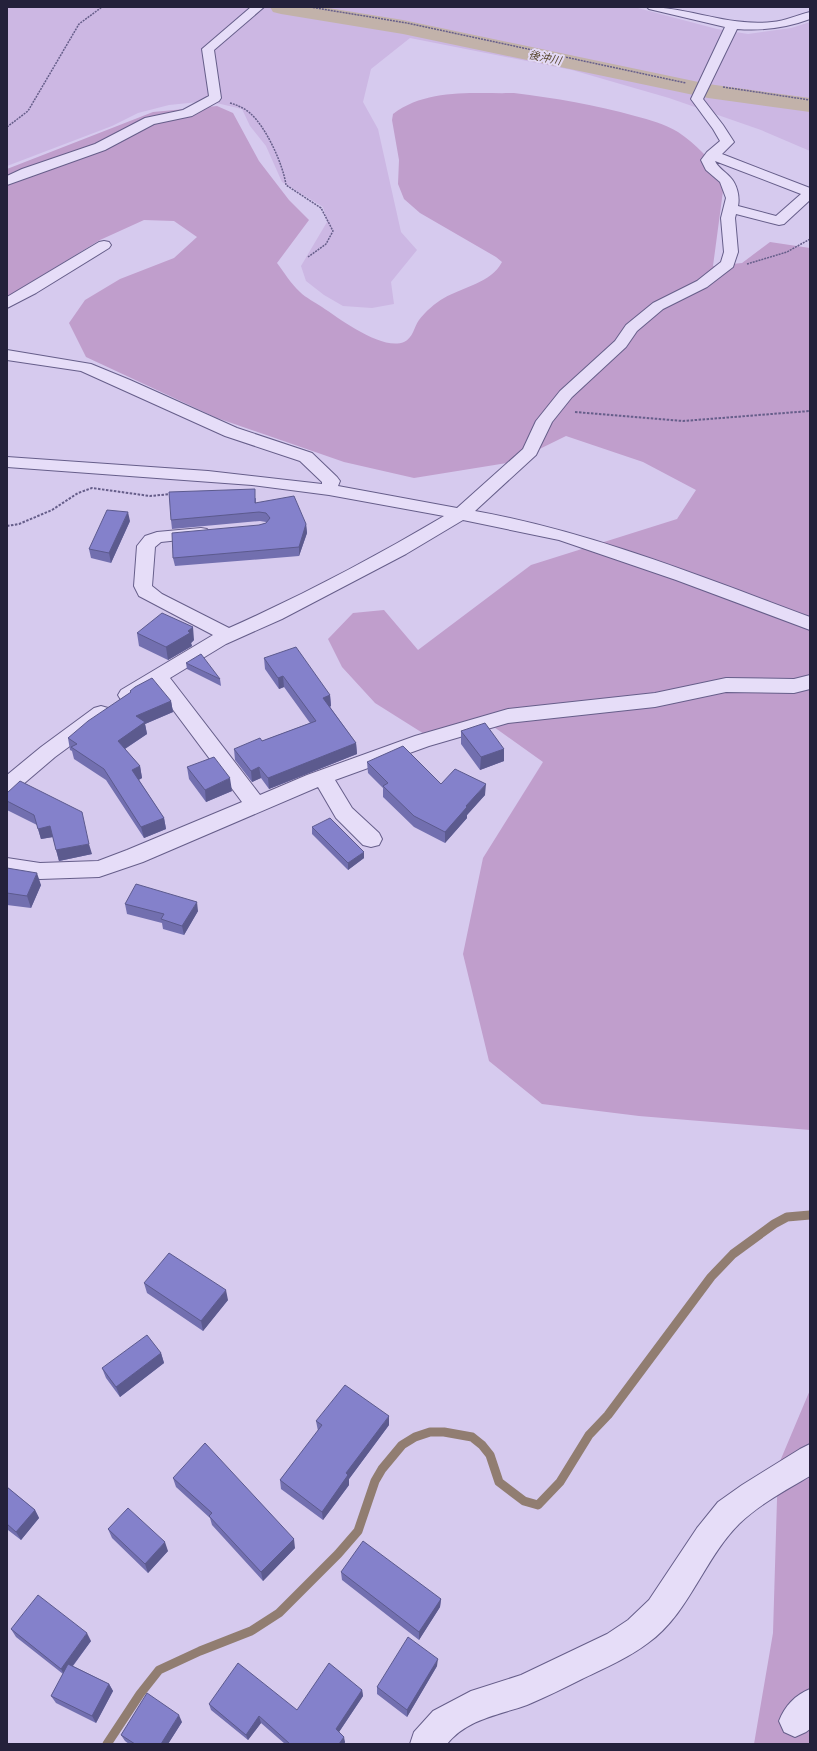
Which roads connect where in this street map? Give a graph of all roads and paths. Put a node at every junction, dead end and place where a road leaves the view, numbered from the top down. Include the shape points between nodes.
1 (102, 7) edge
2 (310, 7) edge
3 (653, 7) edge
4 (257, 8) edge
5 (810, 14) edge
6 (732, 26) junction
7 (704, 85) junction
8 (215, 98) junction
9 (810, 100) edge
10 (7, 128) edge
11 (712, 155) junction
12 (7, 181) edge
13 (810, 193) edge
14 (730, 208) junction
15 (810, 239) edge
16 (104, 245) dead end
17 (308, 257) dead end
18 (714, 276) junction
19 (7, 303) edge
20 (7, 355) edge
21 (810, 411) edge
22 (571, 416) dead end
23 (7, 462) edge
24 (329, 490) junction
25 (173, 494) edge
26 (462, 513) junction
27 (7, 526) edge
28 (220, 531) edge
29 (810, 624) edge
30 (229, 636) junction
31 (158, 676) junction
32 (810, 682) edge
33 (323, 777) junction
34 (7, 787) edge
35 (256, 805) junction
36 (371, 839) dead end
37 (7, 866) edge
38 (810, 1459) edge
39 (426, 1744) edge

1 - 10 path via 80,24 28,111
2 - 7 path via 407,23
3 - 6 street
4 - 8 street via 208,49
5 - 6 street via 779,24
6 - 7 street
7 - 9 path
7 - 11 street via 697,99 726,137 727,142
8 - 12 street via 187,113 150,121 100,147
8 - 17 path via 252,114 266,135 286,177 286,185 313,202 327,218 333,231 332,237
11 - 13 street
11 - 14 street via 708,160 711,167 726,180 733,198
13 - 14 street via 779,221
14 - 18 street via 728,218 731,252 728,264
15 - 18 path via 781,255 748,263
16 - 19 street
18 - 26 street via 658,306 631,328 621,344 566,394 544,421 530,451
20 - 24 street via 85,367 231,432 306,457 331,481
21 - 22 path via 683,421 576,412
23 - 24 street via 208,476
24 - 26 street
25 - 27 path via 150,496 86,489 52,510 19,524
26 - 29 street via 564,536 682,576
26 - 30 street via 348,578
28 - 30 street via 157,537 151,540 146,546 143,586 146,592 155,598
30 - 31 street
31 - 34 street via 85,724
31 - 35 street
32 - 33 street via 794,686 726,685 655,700 508,716 422,741
33 - 35 street
33 - 36 street via 344,812
35 - 37 street via 100,869 40,872
38 - 39 street via 729,1512 660,1611 639,1631 618,1645 526,1689 472,1707 444,1722

